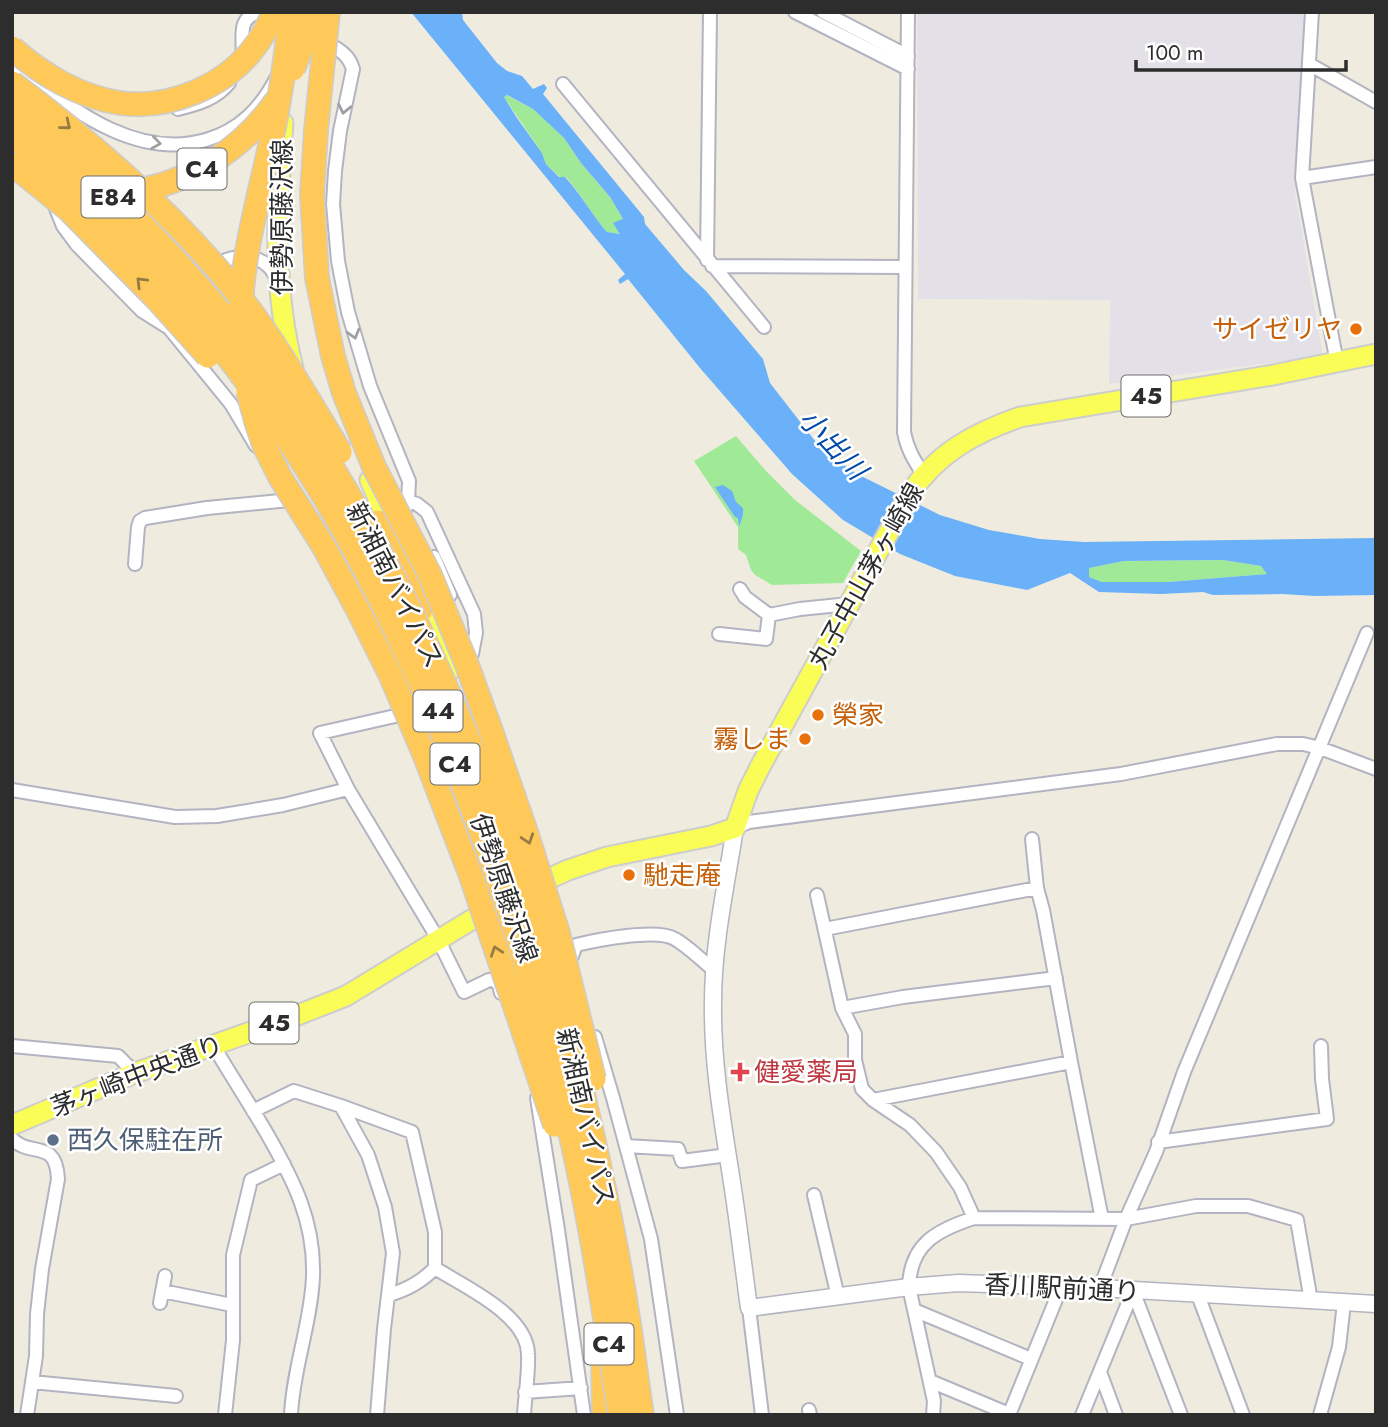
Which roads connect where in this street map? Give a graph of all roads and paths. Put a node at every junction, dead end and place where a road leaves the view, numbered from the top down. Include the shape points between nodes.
1 (290, 12) edge
2 (310, 12) edge
3 (321, 12) edge
4 (328, 12) edge
5 (710, 12) edge
6 (795, 12) edge
7 (823, 12) edge
8 (908, 12) edge
9 (1312, 12) edge
10 (261, 13) edge
11 (12, 48) edge
12 (337, 48) dead end
13 (287, 53) junction
14 (908, 63) junction
15 (12, 64) edge
16 (1309, 64) junction
17 (12, 83) edge
18 (563, 84) dead end
19 (57, 97) junction
20 (1376, 102) edge
21 (12, 107) edge
22 (12, 134) edge
23 (12, 153) edge
24 (308, 159) junction
25 (12, 164) edge
26 (1376, 167) edge
27 (12, 175) edge
28 (1302, 177) junction
29 (49, 188) junction
30 (332, 204) junction
31 (710, 263) junction
32 (905, 267) junction
33 (279, 280) junction
34 (197, 302) junction
35 (764, 327) dead end
36 (1376, 354) edge
37 (1337, 363) junction
38 (921, 477) junction
39 (289, 500) junction
40 (408, 501) junction
41 (395, 538) junction
42 (430, 559) dead end
43 (135, 564) dead end
44 (374, 578) junction
45 (740, 589) dead end
46 (849, 604) junction
47 (769, 615) junction
48 (736, 621) dead end
49 (1367, 633) dead end
50 (719, 634) dead end
51 (735, 636) junction
52 (472, 654) junction
53 (459, 696) junction
54 (404, 714) junction
55 (453, 744) junction
56 (1320, 748) junction
57 (1376, 769) edge
58 (348, 789) junction
59 (520, 789) junction
60 (12, 790) edge
61 (494, 797) junction
62 (527, 810) dead end
63 (735, 828) junction
64 (1032, 839) dead end
65 (1037, 888) junction
66 (515, 894) junction
67 (817, 895) dead end
68 (825, 929) junction
69 (438, 939) junction
70 (572, 956) junction
71 (544, 964) junction
72 (714, 970) junction
73 (1056, 978) junction
74 (842, 1008) junction
75 (213, 1045) junction
76 (12, 1046) edge
77 (1321, 1046) dead end
78 (1071, 1062) junction
79 (135, 1073) junction
80 (565, 1090) junction
81 (537, 1098) junction
82 (873, 1100) junction
83 (341, 1106) junction
84 (253, 1111) junction
85 (12, 1125) edge
86 (12, 1139) edge
87 (1158, 1142) junction
88 (626, 1146) junction
89 (728, 1155) junction
90 (284, 1164) junction
91 (814, 1195) dead end
92 (974, 1218) junction
93 (1126, 1219) junction
94 (1102, 1220) junction
95 (435, 1268) junction
96 (605, 1272) junction
97 (165, 1276) dead end
98 (909, 1287) junction
99 (1061, 1287) junction
100 (1100, 1288) junction
101 (1133, 1291) junction
102 (389, 1295) junction
103 (1198, 1295) junction
104 (838, 1297) junction
105 (1311, 1301) junction
106 (1343, 1303) junction
107 (1376, 1304) edge
108 (232, 1305) junction
109 (749, 1308) junction
110 (914, 1310) junction
111 (1031, 1359) junction
112 (1100, 1372) junction
113 (930, 1381) junction
114 (32, 1382) junction
115 (581, 1388) junction
116 (525, 1392) junction
117 (176, 1396) dead end
118 (639, 1408) edge
119 (1009, 1414) edge
120 (27, 1415) edge
121 (225, 1415) edge
122 (291, 1415) edge
123 (377, 1415) edge
124 (524, 1415) edge
125 (584, 1415) edge
126 (604, 1415) edge
127 (622, 1415) edge
128 (651, 1415) edge
129 (677, 1415) edge
130 (762, 1415) edge
131 (933, 1415) edge
132 (1082, 1415) edge
133 (1116, 1415) edge
134 (1181, 1415) edge
135 (1244, 1415) edge
136 (1320, 1415) edge

1 - 13 main road, 伊勢原藤沢線 / 44
96 -> 1 highway, C4, bridge via 471,876 425,756 358,610 280,477 256,421 241,341 244,269 279,104
2 - 27 highway, C4, bridge via 296,65 276,100 246,136 204,167 157,187 115,195 72,193
3 - 24 main road, 伊勢原藤沢線 / 44
4 -> 118 highway, C4, bridge via 313,194 317,278 324,316 344,393 364,443 430,575 467,665 558,933 611,1168 637,1343
5 - 31 street
6 - 14 street
7 - 14 street
8 - 14 street
9 - 16 street
10 - 11 highway, bridge via 256,46 227,74 196,92 163,101 121,103 83,93
10 - 19 street via 247,17 244,23 243,54 228,86 202,103 137,113 108,111
12 -> 30 street via 353,69
19 -> 13 street via 129,138 172,145 194,143 239,125 257,109
13 - 33 main road, 伊勢原藤沢線 / 44 via 278,193
14 - 32 street
15 - 19 street
16 - 20 street
16 - 28 street
17 -> 53 highway, bridge via 104,156 225,278 286,362 352,471 408,580
18 - 31 street
21 - 34 highway, 新湘南バイパス / E84, bridge via 99,183 158,243
22 - 34 highway, 新湘南バイパス / E84, bridge via 106,220 165,282
23 - 29 street
24 - 30 street
24 - 41 main road, 伊勢原藤沢線 / 44 via 307,238 318,322 338,398
25 - 29 highway, bridge
26 - 28 street
28 - 37 street
29 - 33 street via 76,182 84,185 186,281 234,257 255,258 268,265
29 - 39 street via 63,226 77,245 142,311 169,328 230,404
44 -> 29 highway, bridge via 229,379
30 -> 40 street via 348,312 370,386 409,481
31 - 32 street
31 - 35 street
32 - 38 street via 904,432
33 - 44 main road, 伊勢原藤沢線 / 44 via 285,335 306,416 332,489
34 - 96 highway, 新湘南バイパス / C4, bridge via 316,483 359,558 449,748 536,998
34 - 118 highway, 新湘南バイパス / C4, bridge via 265,369 353,501 434,660 468,740 526,897 581,1087 620,1267
36 - 37 main road, 丸子中山茅ヶ崎線 / 45
37 - 38 main road, 丸子中山茅ヶ崎線 / 45 via 1020,417 960,444
38 - 46 main road, 丸子中山茅ヶ崎線 / 45
39 - 43 street via 145,518 138,527
39 - 54 street via 350,600
40 - 41 street
40 - 52 street via 427,512 474,614
41 - 53 main road, 伊勢原藤沢線 / 44
42 - 52 street via 434,557 441,572
44 - 55 main road, 伊勢原藤沢線 / 44
45 - 47 street
46 - 47 street
46 - 63 main road, 丸子中山茅ヶ崎線 / 45 via 760,766
47 - 51 street via 766,639
48 - 51 street
49 - 56 street
50 - 51 street
52 - 59 street
53 - 61 main road, 伊勢原藤沢線 / 44
54 - 55 street via 423,752
54 - 58 street via 320,733
55 - 66 main road, 伊勢原藤沢線 / 44
56 - 57 street
56 - 63 street via 1277,744 1121,774 749,822
56 - 87 street
58 - 60 street via 283,806 175,817
58 - 69 street
59 - 61 street
59 - 62 street
61 - 66 main road, 伊勢原藤沢線 / 44
63 - 66 main road, 45 via 607,857
63 - 72 street
64 - 65 street
65 - 68 street
65 - 73 street
66 - 69 main road, 茅ヶ崎中央通り / 45
66 - 71 main road, 伊勢原藤沢線 / 44
66 - 80 main road, 伊勢原藤沢線 / 44
67 - 68 street
68 - 74 street
69 - 75 main road, 茅ヶ崎中央通り / 45 via 346,996
69 - 81 street via 464,992 489,980 499,985
70 - 71 street
70 - 72 street via 576,944 660,935 673,937
70 - 88 street
71 - 96 main road, 伊勢原藤沢線 / 44 via 579,1101
72 - 89 street via 715,1054
73 - 74 street
73 - 78 street
74 - 82 street via 855,1034 862,1089
75 - 79 main road, 茅ヶ崎中央通り / 45
75 - 84 street
76 - 79 street via 118,1056
77 - 87 street via 1327,1119
78 - 82 street
78 - 94 street
79 - 85 main road, 茅ヶ崎中央通り / 45
80 - 81 street
80 - 96 main road, 伊勢原藤沢線 / 44
81 - 115 street
82 - 92 street via 909,1125 936,1152
83 - 84 street via 294,1091
83 - 95 street via 412,1132 435,1232
83 - 102 street via 369,1155 385,1207 393,1253
84 - 90 street
86 - 114 street via 51,1155 58,1179 38,1303
87 - 93 street
88 - 89 street via 678,1149 682,1161
88 - 129 street via 652,1239
89 - 109 street
90 - 108 street via 251,1180 233,1255
90 - 122 street via 306,1216 313,1275
91 - 104 street
92 - 94 street
92 - 98 street via 930,1238 916,1254
93 - 94 street
93 - 100 street
93 - 105 street via 1196,1206 1248,1206 1297,1220
95 - 102 street via 410,1289
95 - 116 street via 500,1309 522,1334 528,1352
96 - 118 main road, 伊勢原藤沢線 / 44
96 - 126 highway
96 - 127 highway, 新湘南バイパス / C4, bridge
96 - 128 highway
97 - 108 street via 161,1297
98 - 99 street, 香川駅前通り via 958,1283
98 - 104 street, 香川駅前通り
98 - 110 street
99 - 100 street, 香川駅前通り
99 - 111 street
100 - 101 street, 香川駅前通り
101 - 103 street, 香川駅前通り
101 - 112 street
101 - 134 street
102 - 123 street
103 - 105 street, 香川駅前通り
103 - 135 street
104 - 109 street, 香川駅前通り
105 - 106 street, 香川駅前通り
106 - 107 street, 香川駅前通り
106 - 136 street via 1339,1347
108 - 121 street
109 - 130 street
110 - 111 street
110 - 113 street
111 - 119 street
112 - 132 street
112 - 133 street
113 - 119 street
113 - 131 street
114 - 117 street
114 - 120 street
115 - 116 street
115 - 125 street
116 - 124 street

